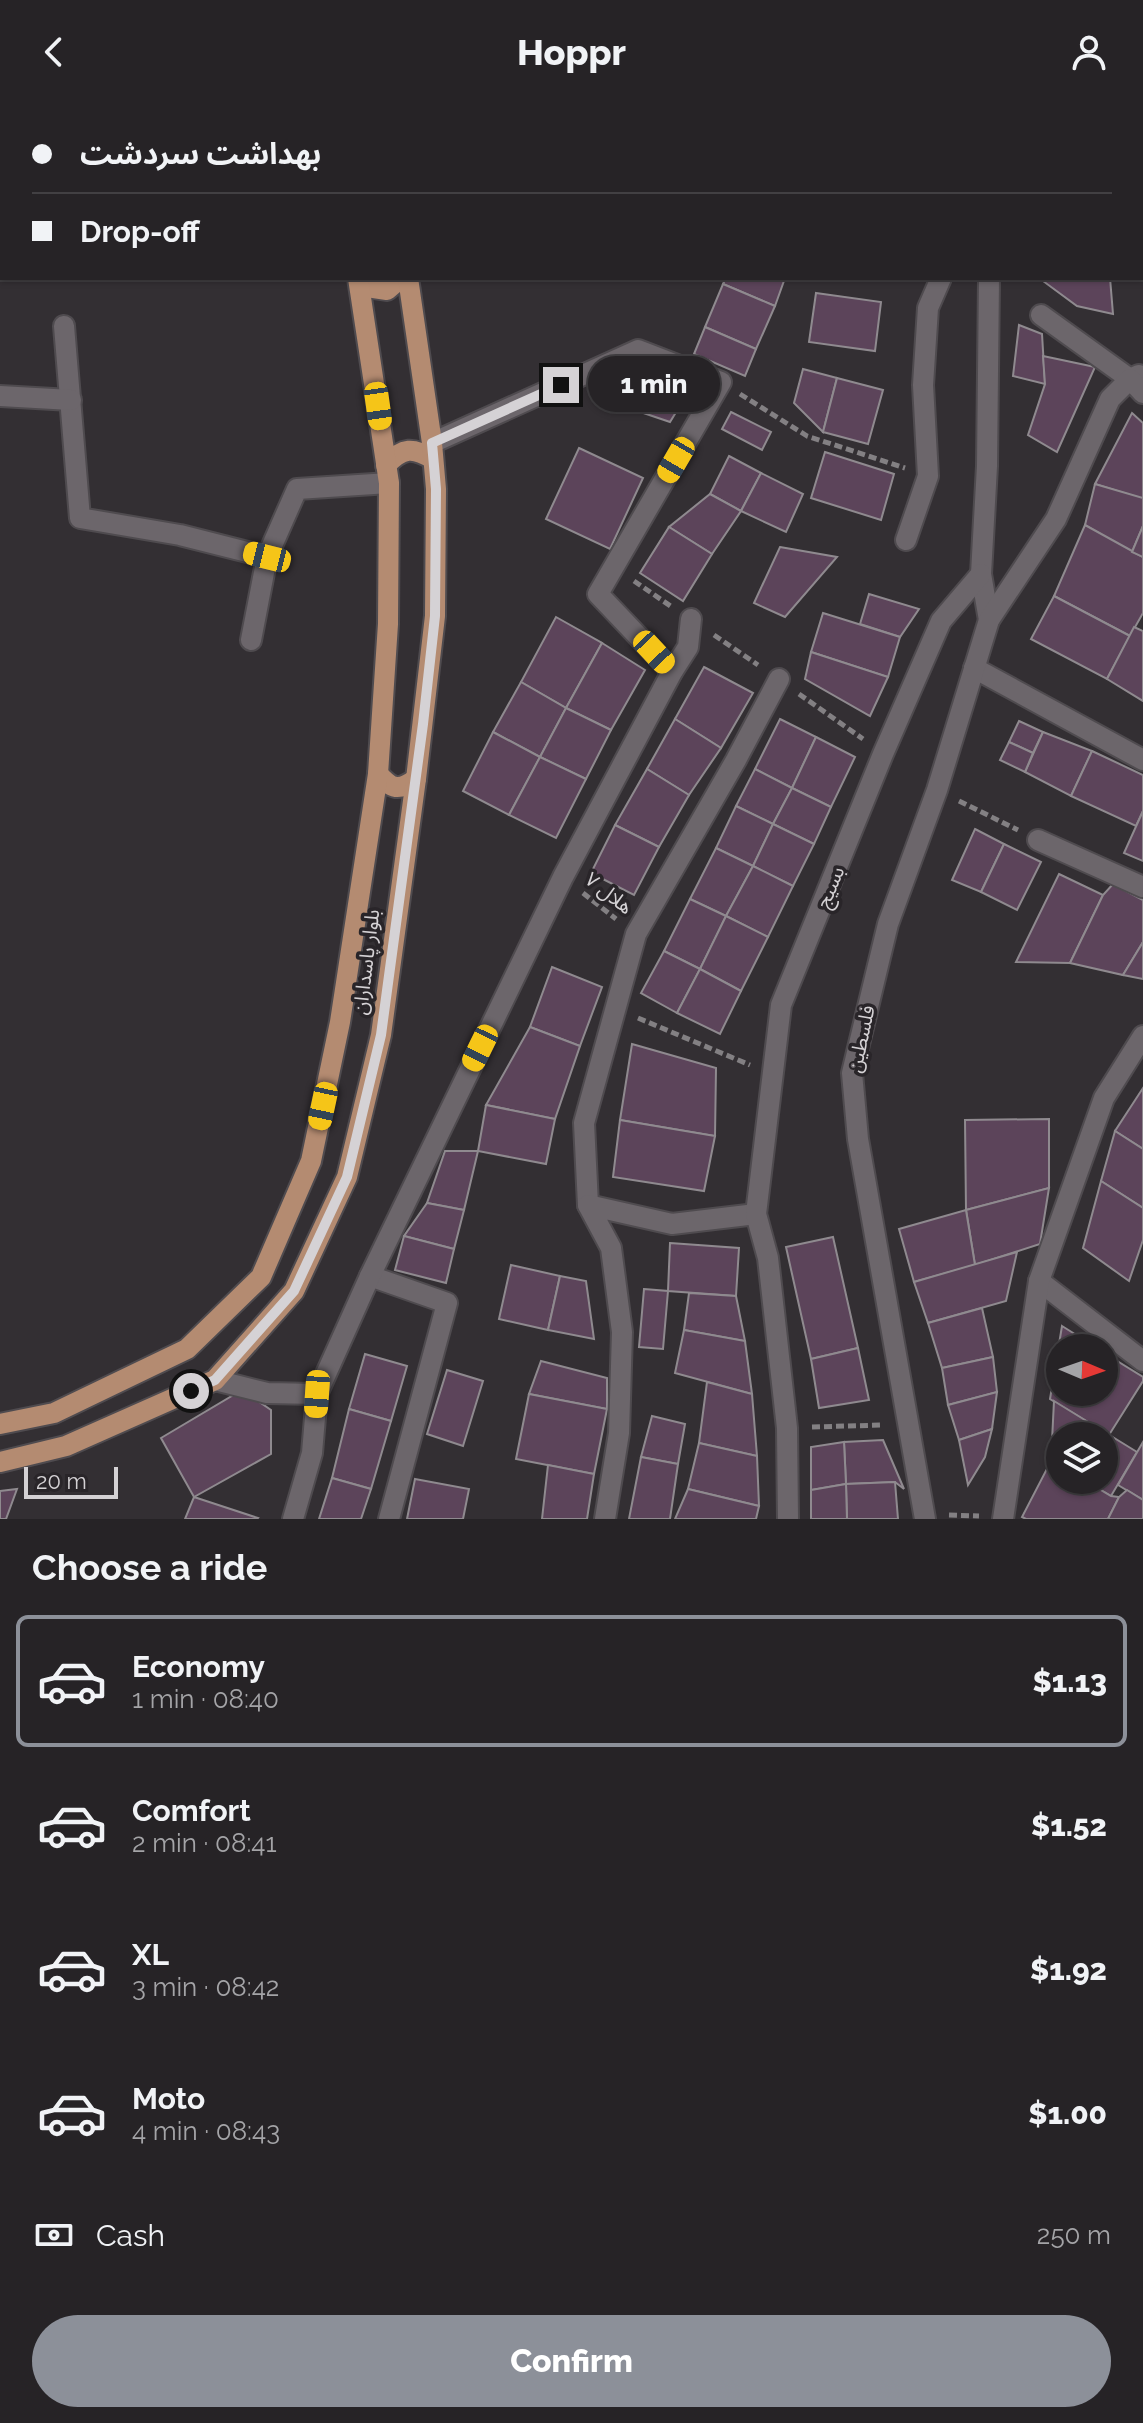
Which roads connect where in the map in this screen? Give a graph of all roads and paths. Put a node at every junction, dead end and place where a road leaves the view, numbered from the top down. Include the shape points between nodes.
1 (399, 280) edge
2 (408, 280) edge
3 (940, 280) edge
4 (989, 280) edge
5 (359, 282) edge
6 (1041, 315) dead end
7 (64, 326) dead end
8 (721, 382) junction
9 (1139, 382) edge
10 (0, 396) edge
11 (71, 400) junction
12 (433, 451) junction
13 (388, 474) junction
14 (928, 476) junction
15 (906, 540) dead end
16 (267, 557) junction
17 (616, 563) junction
18 (981, 574) junction
19 (691, 619) joint
20 (989, 620) junction
21 (251, 640) dead end
22 (974, 668) junction
23 (672, 672) junction
24 (779, 679) dead end
25 (1143, 760) edge
26 (378, 774) junction
27 (416, 779) junction
28 (937, 790) junction
29 (1038, 840) joint
30 (563, 877) junction
31 (362, 881) junction
32 (1143, 887) edge
33 (399, 888) junction
34 (636, 934) junction
35 (616, 1009) junction
36 (1143, 1036) edge
37 (773, 1075) junction
38 (588, 1205) junction
39 (756, 1214) junction
40 (370, 1276) junction
41 (1039, 1281) junction
42 (1143, 1361) edge
43 (215, 1380) junction
44 (317, 1394) junction
45 (0, 1424) edge
46 (908, 1424) junction
47 (787, 1428) junction
48 (0, 1462) edge
49 (924, 1517) edge
50 (1004, 1518) edge
51 (293, 1519) edge
52 (389, 1519) edge
53 (605, 1519) edge
54 (788, 1519) edge

1 - 5 main road via 387,290
2 - 12 main road, بلوار پاسداران
3 - 14 street via 928,308 923,385
4 - 18 street
5 - 13 main road, بلوار پاسداران
6 - 9 street
7 - 11 street
8 - 12 street via 638,350
8 - 14 path via 807,436
8 - 17 street
9 - 20 street via 1110,399 1056,519
10 - 11 street
11 - 16 street via 80,518
12 - 13 main road via 396,455
12 - 27 main road, بلوار پاسداران via 435,616
13 - 16 street via 297,489
13 - 26 main road, بلوار پاسداران via 388,624
14 - 15 street
16 - 21 street
17 - 19 path via 641,587
17 - 23 street via 598,594
18 - 20 street
18 - 37 street, بسیج via 941,621 883,754 781,1005
19 - 23 street via 688,647
20 - 22 street, فلسطین
22 - 25 street
22 - 28 street, فلسطین
23 - 30 street
24 - 34 street
26 - 27 main road via 395,788
26 - 31 main road, بلوار پاسداران
27 - 33 main road, بلوار پاسداران
28 - 29 path
28 - 46 street, فلسطین via 888,924 852,1073 858,1139
29 - 32 street
30 - 34 path, هلال ۷
30 - 40 street
31 - 33 main road via 383,875
31 - 45 main road, بلوار پاسداران via 311,1161 261,1277 187,1349 54,1413
33 - 43 main road, بلوار پاسداران via 381,1035 347,1177 294,1291
34 - 35 street
35 - 37 path
35 - 38 street via 584,1123
36 - 41 street via 1104,1098
37 - 39 street, بسیج
38 - 39 street via 672,1224
38 - 53 street via 611,1248 622,1332 619,1433
39 - 47 street, بسیج via 768,1258
40 - 44 street
40 - 52 street via 447,1303
41 - 42 street
41 - 50 street
43 - 44 street via 267,1393
43 - 48 main road, بلوار پاسداران via 66,1446
44 - 51 street via 312,1453
46 - 47 path
46 - 49 street, فلسطین
47 - 54 street, بسیج
49 - 50 path

